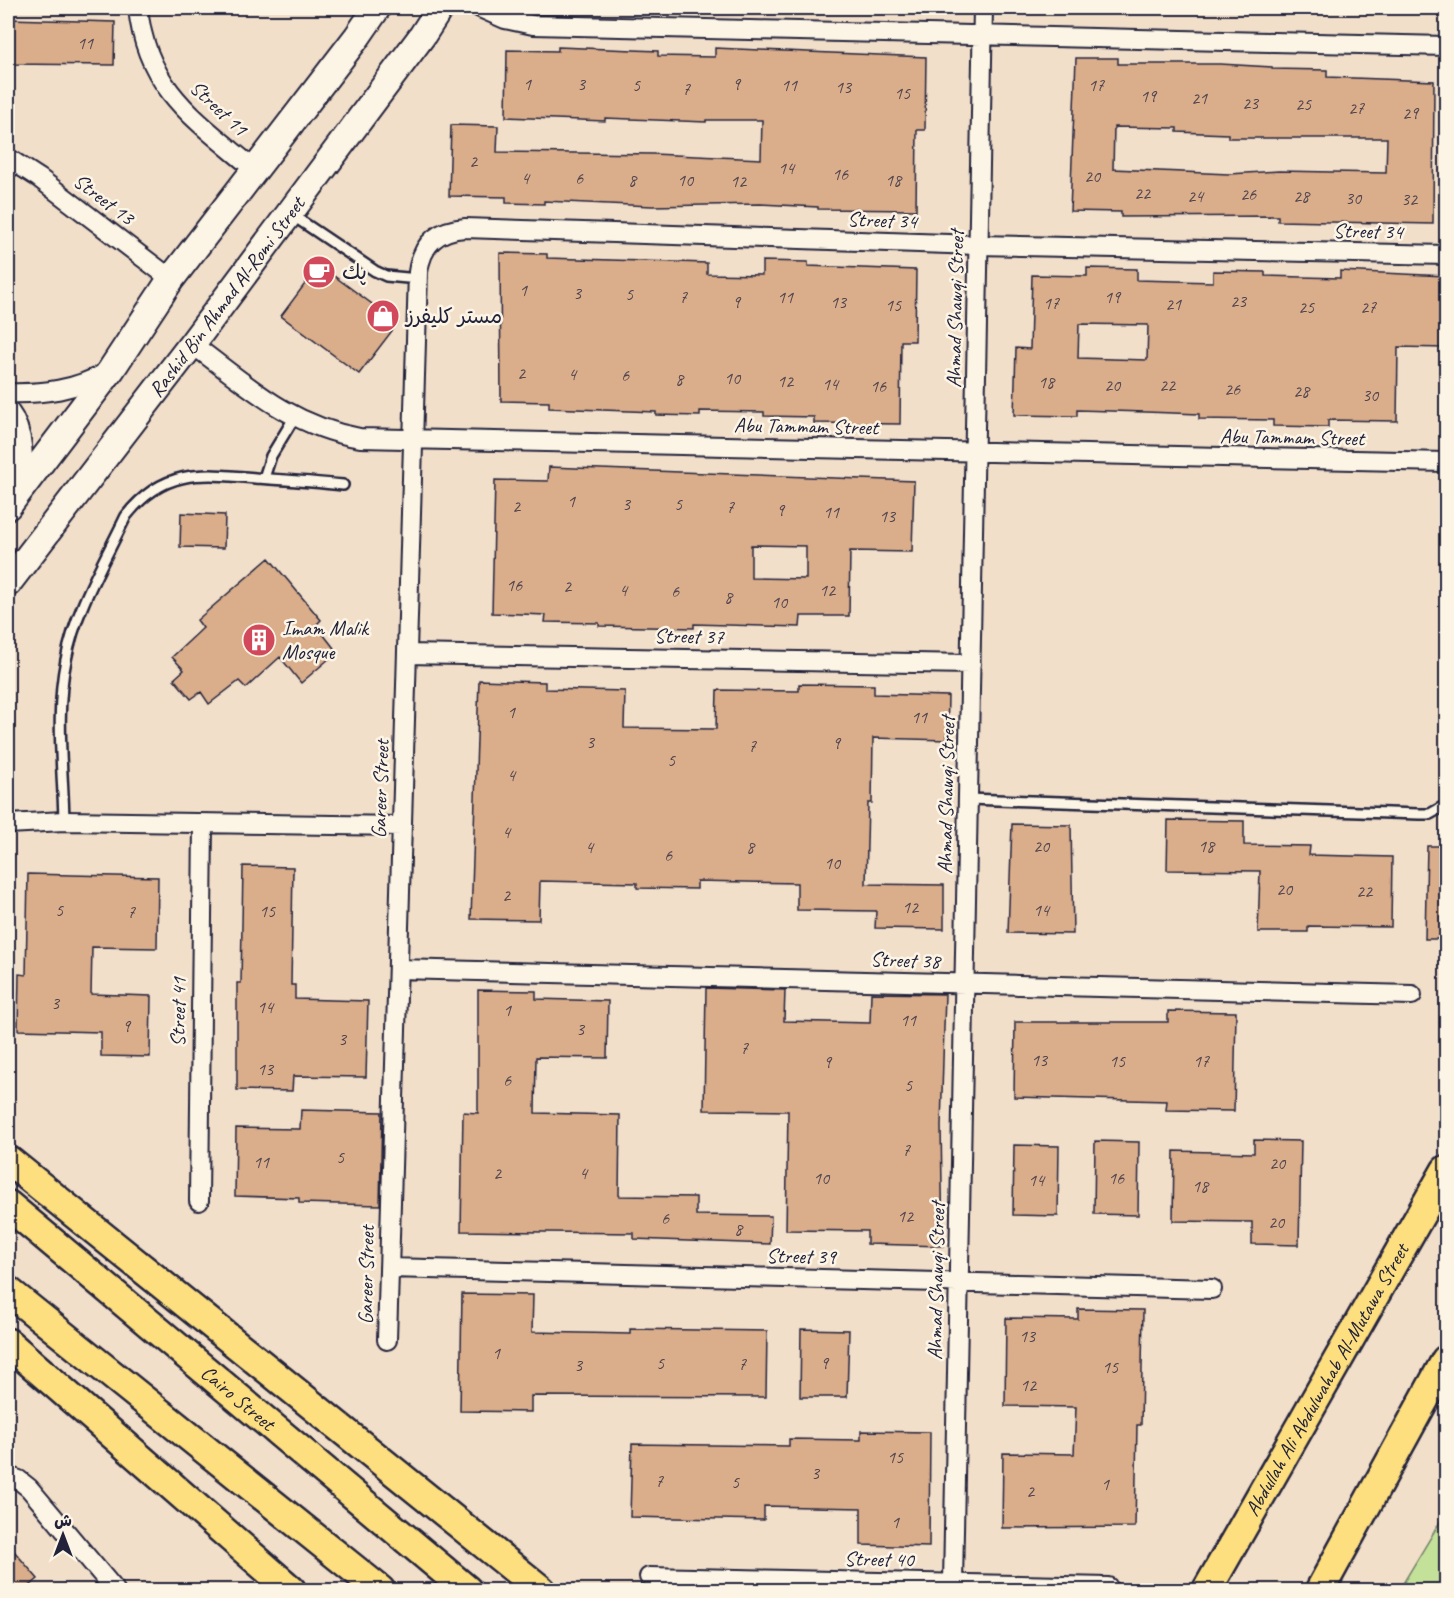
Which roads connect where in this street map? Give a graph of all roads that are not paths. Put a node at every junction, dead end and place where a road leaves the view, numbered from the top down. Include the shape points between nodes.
1 (138, 8) edge
2 (377, 8) edge
3 (440, 8) edge
4 (480, 8) edge
5 (983, 8) edge
6 (982, 36) junction
7 (1446, 46) edge
8 (8, 158) edge
9 (254, 170) junction
10 (290, 213) junction
11 (429, 243) joint
12 (978, 245) junction
13 (1446, 255) edge
14 (171, 279) junction
15 (418, 279) junction
16 (192, 344) junction
17 (111, 370) junction
18 (8, 393) edge
19 (8, 409) edge
20 (294, 418) junction
21 (413, 441) junction
22 (975, 452) junction
23 (1446, 462) edge
24 (264, 478) junction
25 (343, 484) dead end
26 (8, 505) edge
27 (8, 583) edge
28 (407, 654) junction
29 (970, 664) junction
30 (968, 799) junction
31 (1446, 805) edge
32 (64, 821) junction
33 (8, 824) edge
34 (202, 824) junction
35 (402, 826) junction
36 (398, 969) junction
37 (964, 984) junction
38 (1412, 995) dead end
39 (8, 1160) edge
40 (1446, 1170) edge
41 (199, 1201) dead end
42 (8, 1205) edge
43 (389, 1268) junction
44 (959, 1283) junction
45 (1212, 1289) dead end
46 (8, 1291) edge
47 (387, 1340) dead end
48 (8, 1343) edge
49 (1446, 1360) edge
50 (8, 1362) edge
51 (1439, 1379) edge
52 (53, 1384) junction
53 (8, 1476) edge
54 (649, 1577) dead end
55 (953, 1583) junction
56 (1108, 1587) dead end
57 (115, 1590) edge
58 (291, 1590) edge
59 (380, 1590) edge
60 (467, 1590) edge
61 (541, 1590) edge
62 (1207, 1590) edge
63 (1320, 1590) edge

1 - 9 street, Street 11 via 145,46 165,86 180,106
2 - 9 street
3 - 10 street, Rashid Bin Ahmad Al-Romi Street
4 - 6 street via 533,25
5 - 6 street, Ahmad Shawqi Street
6 - 7 street
6 - 12 street, Ahmad Shawqi Street
8 - 14 street, Street 13
9 - 14 street
10 - 15 lane via 375,271
10 - 16 street, Rashid Bin Ahmad Al-Romi Street
11 - 12 street, Street 34 via 444,232 465,228
11 - 15 street, Gareer Street via 420,261
12 - 13 street, Street 34
12 - 22 street, Ahmad Shawqi Street
14 - 17 street
15 - 21 street, Gareer Street
16 - 20 street, Abu Tammam Street
16 - 27 street, Rashid Bin Ahmad Al-Romi Street
17 - 18 street via 69,388
17 - 26 street
19 - 26 street via 20,430 22,444 19,482
20 - 21 street, Abu Tammam Street via 343,435
20 - 24 lane via 271,456
21 - 22 street, Abu Tammam Street
21 - 28 street, Gareer Street
22 - 23 street, Abu Tammam Street
22 - 29 street, Ahmad Shawqi Street
24 - 25 lane
24 - 32 lane via 206,474 175,479 147,494 126,516 80,615 66,659 61,712
28 - 29 street, Street 37
28 - 35 street, Gareer Street
29 - 30 street, Ahmad Shawqi Street
30 - 31 lane via 1419,814
30 - 37 street, Ahmad Shawqi Street
32 - 33 street
32 - 34 street
34 - 35 street
34 - 41 street, Street 41
35 - 36 street, Gareer Street
36 - 37 street, Street 38
36 - 43 street, Gareer Street
37 - 38 street, Street 38
37 - 44 street, Ahmad Shawqi Street
39 - 61 main road
40 - 62 main road, Abdullah Ali Abdulwahab Al-Mutawa Street
42 - 60 main road, Cairo Street
43 - 44 street, Street 39
43 - 47 street, Gareer Street
44 - 45 street, Street 39
44 - 55 street, Ahmad Shawqi Street
46 - 59 main road
48 - 52 main road
49 - 51 main road
50 - 52 street
51 - 63 main road
52 - 58 main road
53 - 57 street via 29,1488
54 - 55 street, Street 40
55 - 56 street, Street 40

